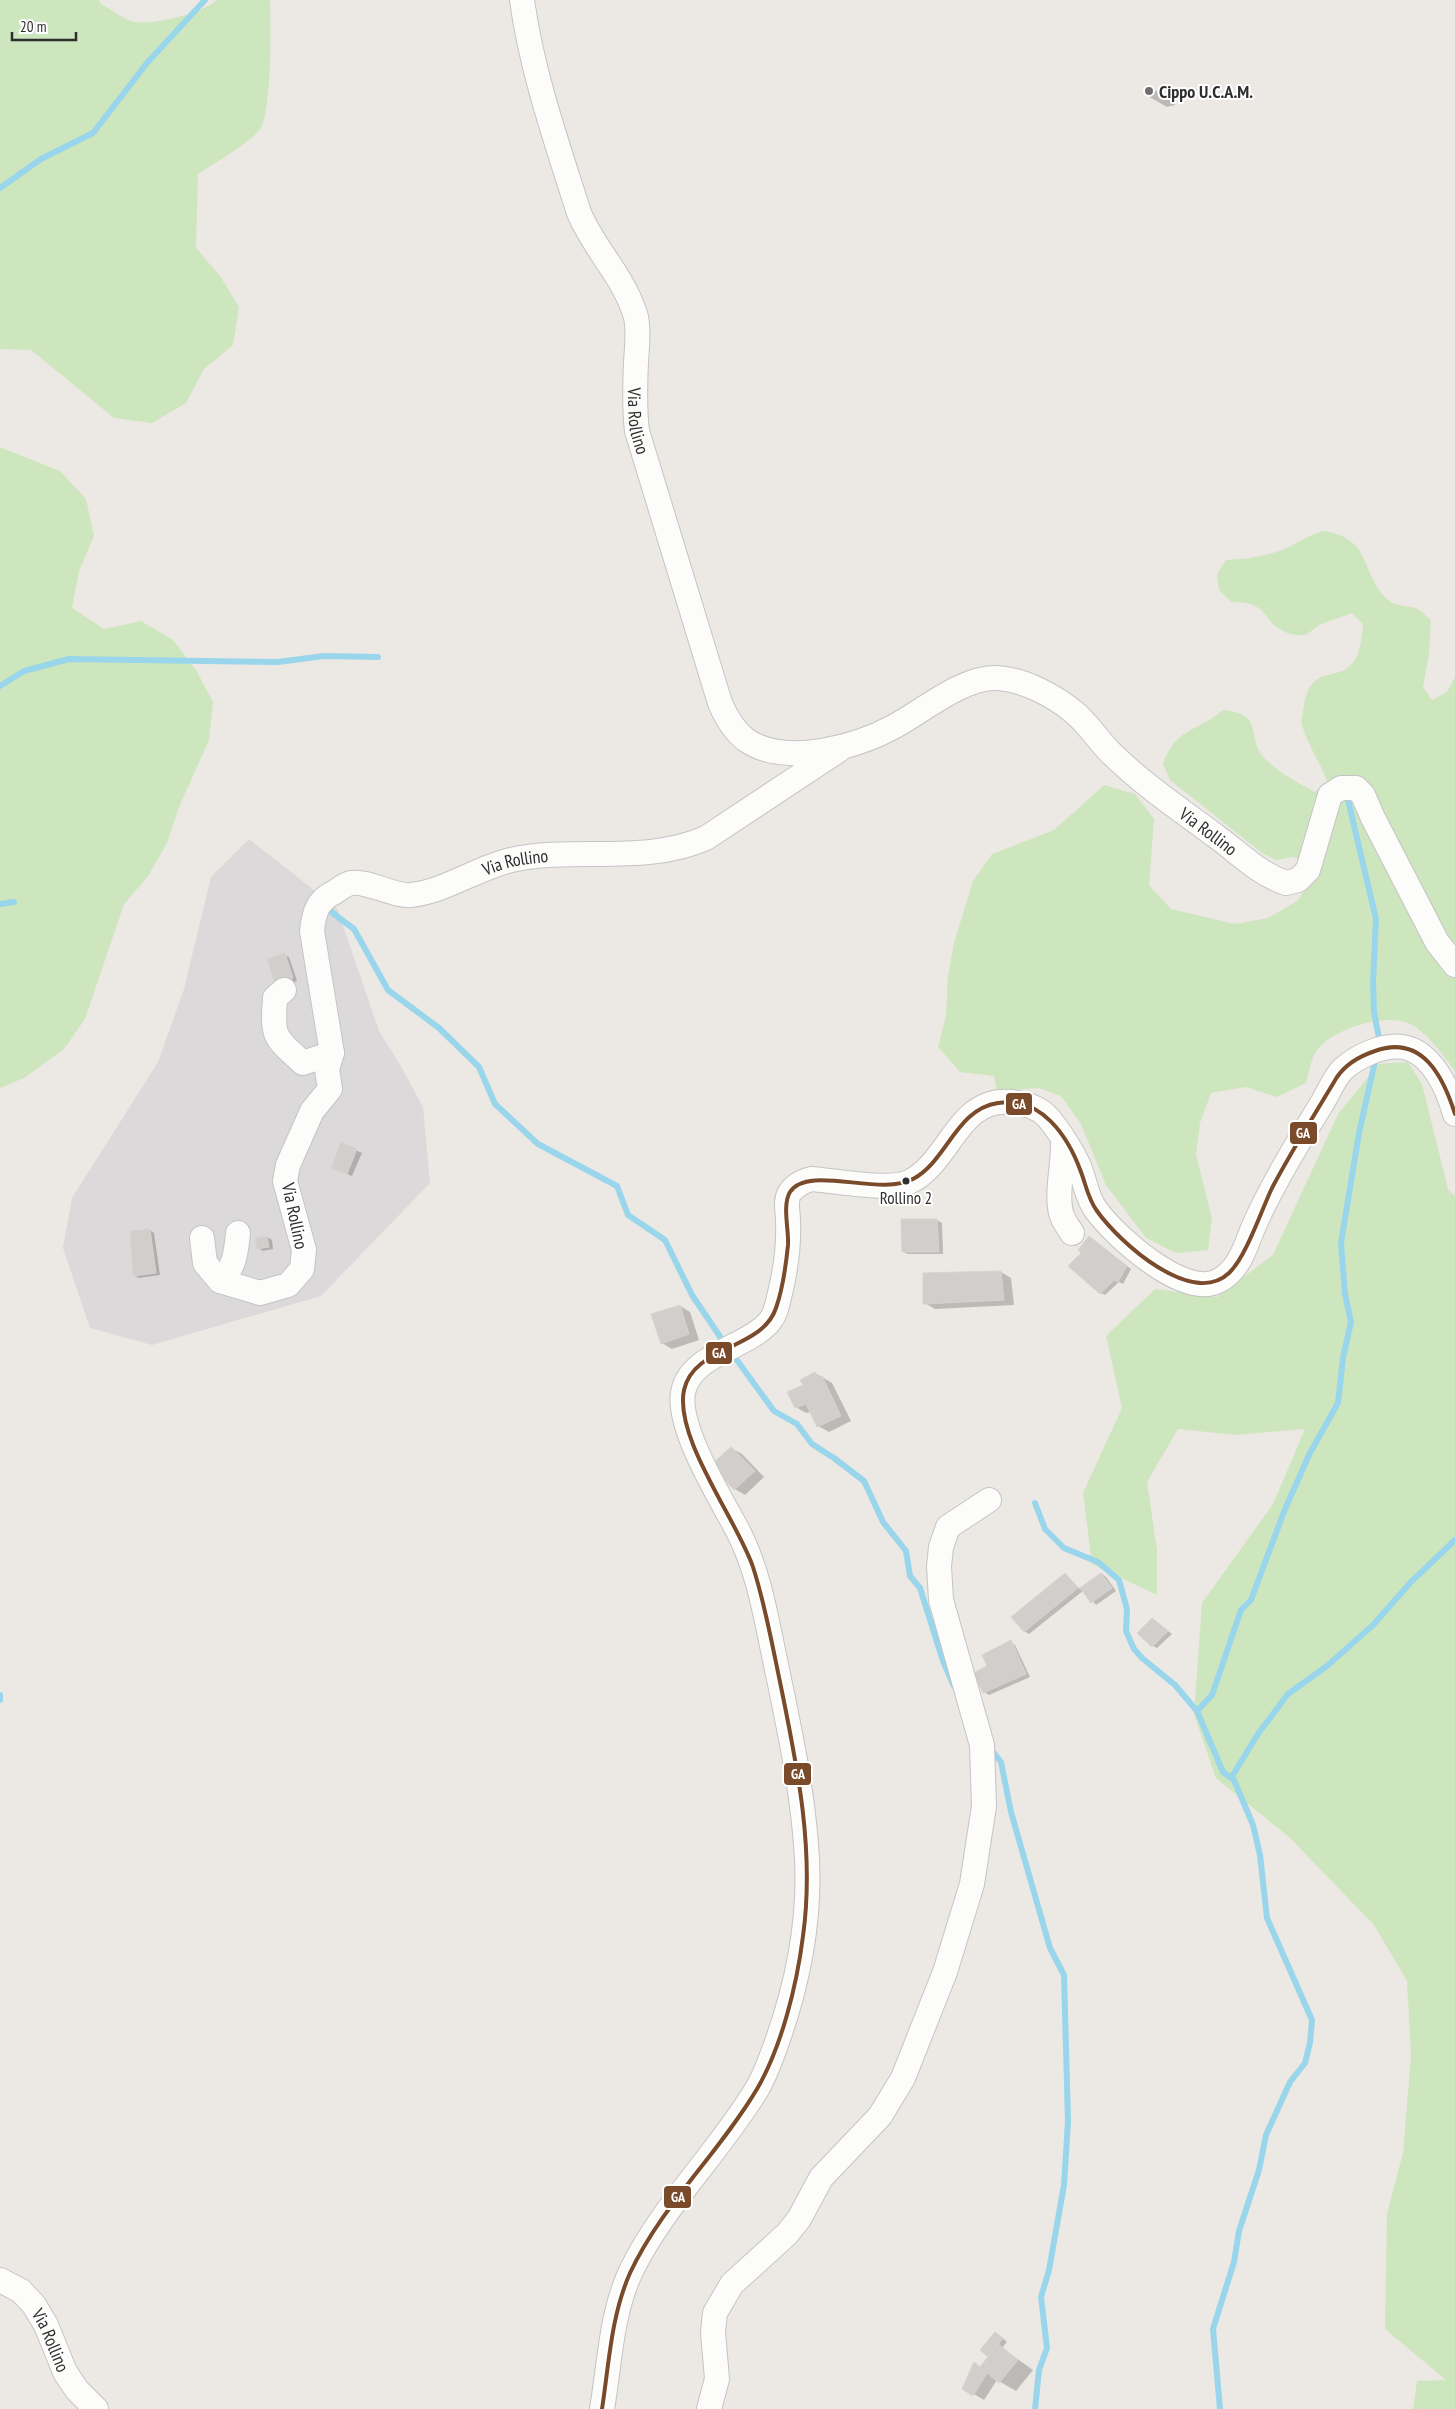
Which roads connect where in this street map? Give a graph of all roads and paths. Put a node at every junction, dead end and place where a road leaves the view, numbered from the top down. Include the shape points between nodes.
1 (522, 0) edge
2 (846, 746) junction
3 (1455, 965) edge
4 (284, 990) dead end
5 (332, 1053) junction
6 (1455, 1114) edge
7 (1063, 1140) junction
8 (238, 1232) dead end
9 (1072, 1233) dead end
10 (202, 1238) dead end
11 (220, 1281) junction
12 (989, 1500) dead end
13 (0, 2280) edge
14 (96, 2409) edge
15 (602, 2409) edge
16 (709, 2409) edge

1 - 2 street, Via Rollino via 545,103 579,213 628,297 636,318 637,431 727,720 746,740 774,751
2 - 3 street, Via Rollino via 893,727 952,692 980,680 996,678 1028,685 1075,713 1111,753 1175,806 1259,870 1286,884 1298,880 1308,870 1330,795 1341,788 1356,788 1366,800 1437,942
2 - 5 street, Via Rollino via 706,838 685,847 661,852 510,860 409,895 352,883 324,897 314,913 312,931
4 - 5 street via 275,998 273,1022 278,1041 303,1062
5 - 11 street, Via Rollino via 327,1070 330,1089 312,1111 288,1166 285,1181 304,1250 302,1269 288,1285 260,1293
6 - 7 street via 1450,1097 1420,1054 1397,1046 1368,1053 1354,1061 1342,1071 1306,1129 1256,1220 1238,1262 1217,1282 1201,1286 1164,1271 1107,1223 1095,1209 1077,1162
7 - 9 street via 1063,1171 1058,1197 1062,1217
7 - 15 street via 1044,1113 1033,1107 1021,1103 991,1103 980,1107 968,1118 928,1167 909,1182 888,1186 804,1181 790,1194 787,1203 785,1269 777,1308 771,1320 712,1357 684,1385 683,1414 702,1464 758,1577 802,1799 807,1846 806,1917 789,2004 758,2087 663,2218 622,2292
8 - 11 street via 231,1271
10 - 11 street via 205,1263
12 - 16 street via 948,1527 939,1566 942,1600 982,1746 984,1806 972,1884 945,1972 903,2078 880,2116 821,2178 787,2234 732,2284 715,2314 713,2332 717,2379
13 - 14 street, Via Rollino via 21,2291 34,2305 65,2372

